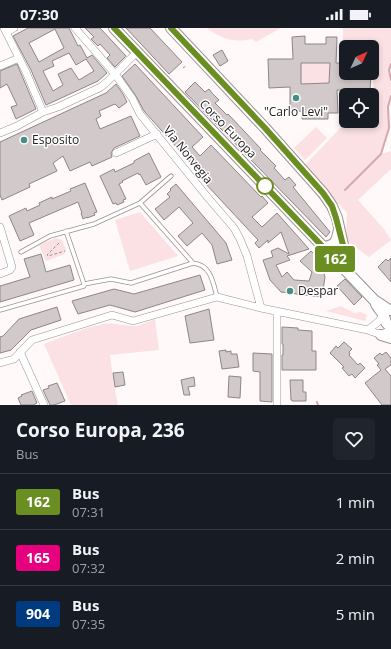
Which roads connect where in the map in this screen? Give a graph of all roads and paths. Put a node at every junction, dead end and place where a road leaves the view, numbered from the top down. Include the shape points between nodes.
1 (14, 28) edge
2 (75, 28) edge
3 (114, 28) edge
4 (171, 28) edge
5 (5, 30) edge
6 (137, 52) junction
7 (19, 58) junction
8 (187, 65) dead end
9 (0, 66) edge
10 (183, 68) dead end
11 (115, 74) junction
12 (43, 112) junction
13 (0, 133) edge
14 (157, 134) junction
15 (116, 153) dead end
16 (171, 176) dead end
17 (140, 203) junction
18 (0, 227) edge
19 (339, 229) junction
20 (66, 231) junction
21 (59, 243) dead end
22 (323, 247) junction
23 (65, 251) dead end
24 (21, 252) dead end
25 (193, 263) junction
26 (345, 270) junction
27 (0, 274) edge
28 (84, 284) junction
29 (217, 297) junction
30 (261, 308) junction
31 (0, 310) edge
32 (277, 311) junction
33 (389, 311) edge
34 (391, 328) edge
35 (368, 330) junction
36 (381, 335) junction
37 (391, 338) edge
38 (20, 352) junction
39 (0, 363) edge
40 (44, 405) edge
41 (277, 405) edge

1 - 5 street
2 - 11 street, Via Norvegia
3 - 6 main road, Corso Europa
4 - 19 main road via 323,193 332,206
5 - 7 street
6 - 11 street
6 - 22 main road, Corso Europa
7 - 9 street
7 - 12 street
8 - 10 path
11 - 12 street via 100,87
11 - 14 street, Via Norvegia via 140,114
12 - 13 street
14 - 15 street
14 - 30 street, Via Norvegia via 240,238
16 - 17 lane
17 - 20 lane via 94,224
17 - 25 lane
18 - 27 street via 12,267
19 - 22 main road via 334,244
19 - 26 main road via 345,253
20 - 24 lane via 50,236
20 - 28 lane
21 - 23 path via 47,255
22 - 26 main road, Corso Europa
25 - 28 lane via 131,283 111,279
25 - 29 lane via 205,268 210,275
26 - 33 main road, Corso Europa via 374,300
28 - 31 lane
29 - 30 street
29 - 38 street via 133,321 112,315 32,340
30 - 32 street
32 - 35 street
32 - 41 street
33 - 34 main road via 384,319
33 - 35 street
34 - 36 street
35 - 36 street
36 - 37 main road
38 - 39 street via 14,359
38 - 40 street

